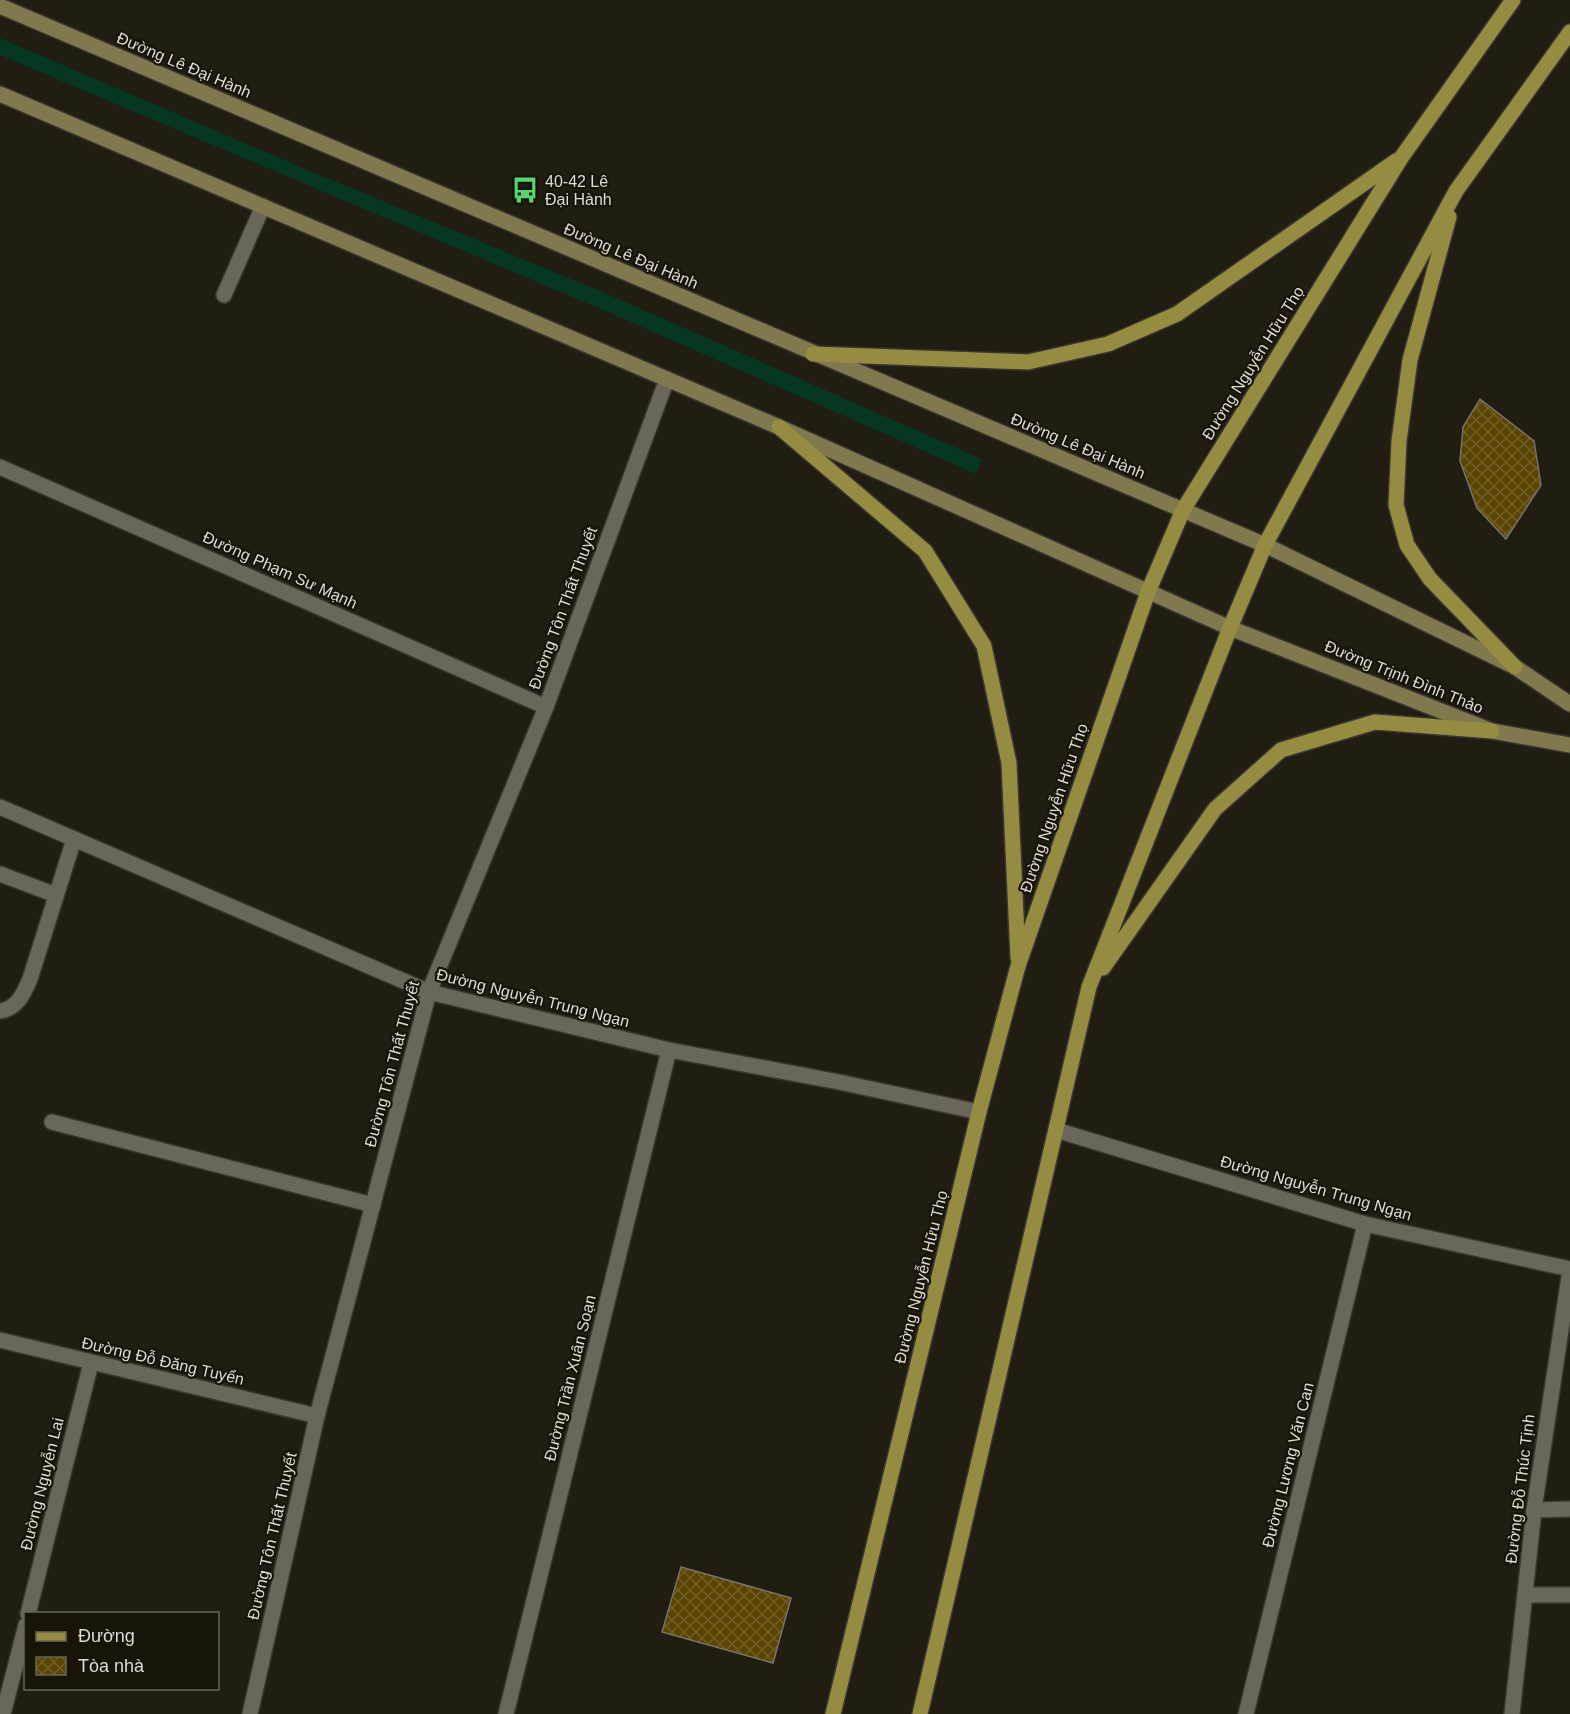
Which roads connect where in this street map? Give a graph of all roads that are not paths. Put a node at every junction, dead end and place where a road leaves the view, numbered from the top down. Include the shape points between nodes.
1 (1513, 0) edge
2 (0, 6) edge
3 (1570, 32) edge
4 (0, 94) edge
5 (1401, 158) junction
6 (1456, 190) junction
7 (263, 206) junction
8 (224, 295) dead end
9 (813, 354) junction
10 (667, 379) junction
11 (779, 427) junction
12 (0, 467) edge
13 (1183, 510) junction
14 (1265, 545) junction
15 (1148, 592) junction
16 (1230, 628) junction
17 (1515, 667) junction
18 (1570, 704) edge
19 (546, 707) junction
20 (1491, 731) junction
21 (1570, 745) edge
22 (0, 807) edge
23 (74, 839) junction
24 (0, 874) edge
25 (56, 895) junction
26 (1018, 966) junction
27 (1089, 987) junction
28 (429, 992) junction
29 (0, 1011) edge
30 (669, 1050) junction
31 (979, 1112) junction
32 (52, 1122) dead end
33 (1056, 1130) junction
34 (373, 1204) junction
35 (1365, 1224) junction
36 (1570, 1270) edge
37 (0, 1340) edge
38 (91, 1363) junction
39 (317, 1416) junction
40 (1570, 1509) edge
41 (1534, 1510) junction
42 (1525, 1595) junction
43 (1570, 1595) edge
44 (29, 1612) edge
45 (24, 1633) edge
46 (3, 1714) edge
47 (250, 1714) edge
48 (506, 1714) edge
49 (833, 1714) edge
50 (920, 1714) edge
51 (1246, 1714) edge
52 (1512, 1714) edge

1 - 5 main road, Đường Nguyễn Hữu Thọ
2 - 9 main road, Đường Lê Đại Hành
3 - 6 main road
4 - 7 main road
5 - 9 main road via 1177,314 1108,344 1028,362
5 - 13 main road, Đường Nguyễn Hữu Thọ
6 - 14 main road
6 - 17 main road via 1410,360 1399,441 1396,505 1407,544 1430,579
7 - 8 street
7 - 10 main road
9 - 13 main road, Đường Lê Đại Hành
10 - 11 main road
10 - 19 street, Đường Tôn Thất Thuyết
11 - 15 main road
11 - 26 main road via 925,551 984,646 1009,763
12 - 19 street, Đường Phạm Sư Mạnh
13 - 14 main road, Đường Lê Đại Hành
13 - 15 main road, Đường Nguyễn Hữu Thọ
14 - 16 main road
14 - 17 main road
15 - 16 main road, Đường Trịnh Đình Thảo
15 - 26 main road, Đường Nguyễn Hữu Thọ
16 - 20 main road, Đường Trịnh Đình Thảo
16 - 27 main road
17 - 18 main road
19 - 28 street, Đường Tôn Thất Thuyết
20 - 21 main road, Đường Trịnh Đình Thảo
20 - 27 main road via 1375,722 1281,750 1215,809
22 - 23 street, Đường Nguyễn Trung Ngạn
23 - 25 street
23 - 28 street, Đường Nguyễn Trung Ngạn
24 - 25 street
25 - 29 street via 22,997
26 - 31 main road, Đường Nguyễn Hữu Thọ
27 - 33 main road
28 - 30 street, Đường Nguyễn Trung Ngạn
28 - 34 street, Đường Tôn Thất Thuyết
30 - 31 street, Đường Nguyễn Trung Ngạn
30 - 48 street, Đường Trần Xuân Soạn
31 - 49 main road, Đường Nguyễn Hữu Thọ
32 - 34 street
33 - 35 street, Đường Nguyễn Trung Ngạn
33 - 50 main road
34 - 39 street, Đường Tôn Thất Thuyết
35 - 36 street, Đường Nguyễn Trung Ngạn
35 - 51 street, Đường Lương Văn Can
36 - 41 street, Đường Đỗ Thúc Tịnh
37 - 38 street, Đường Đỗ Đăng Tuyển
38 - 39 street, Đường Đỗ Đăng Tuyển
38 - 44 street, Đường Nguyễn Lai
39 - 47 street, Đường Tôn Thất Thuyết
40 - 41 street
41 - 42 street, Đường Đỗ Thúc Tịnh
42 - 43 street
42 - 52 street, Đường Đỗ Thúc Tịnh
45 - 46 street

